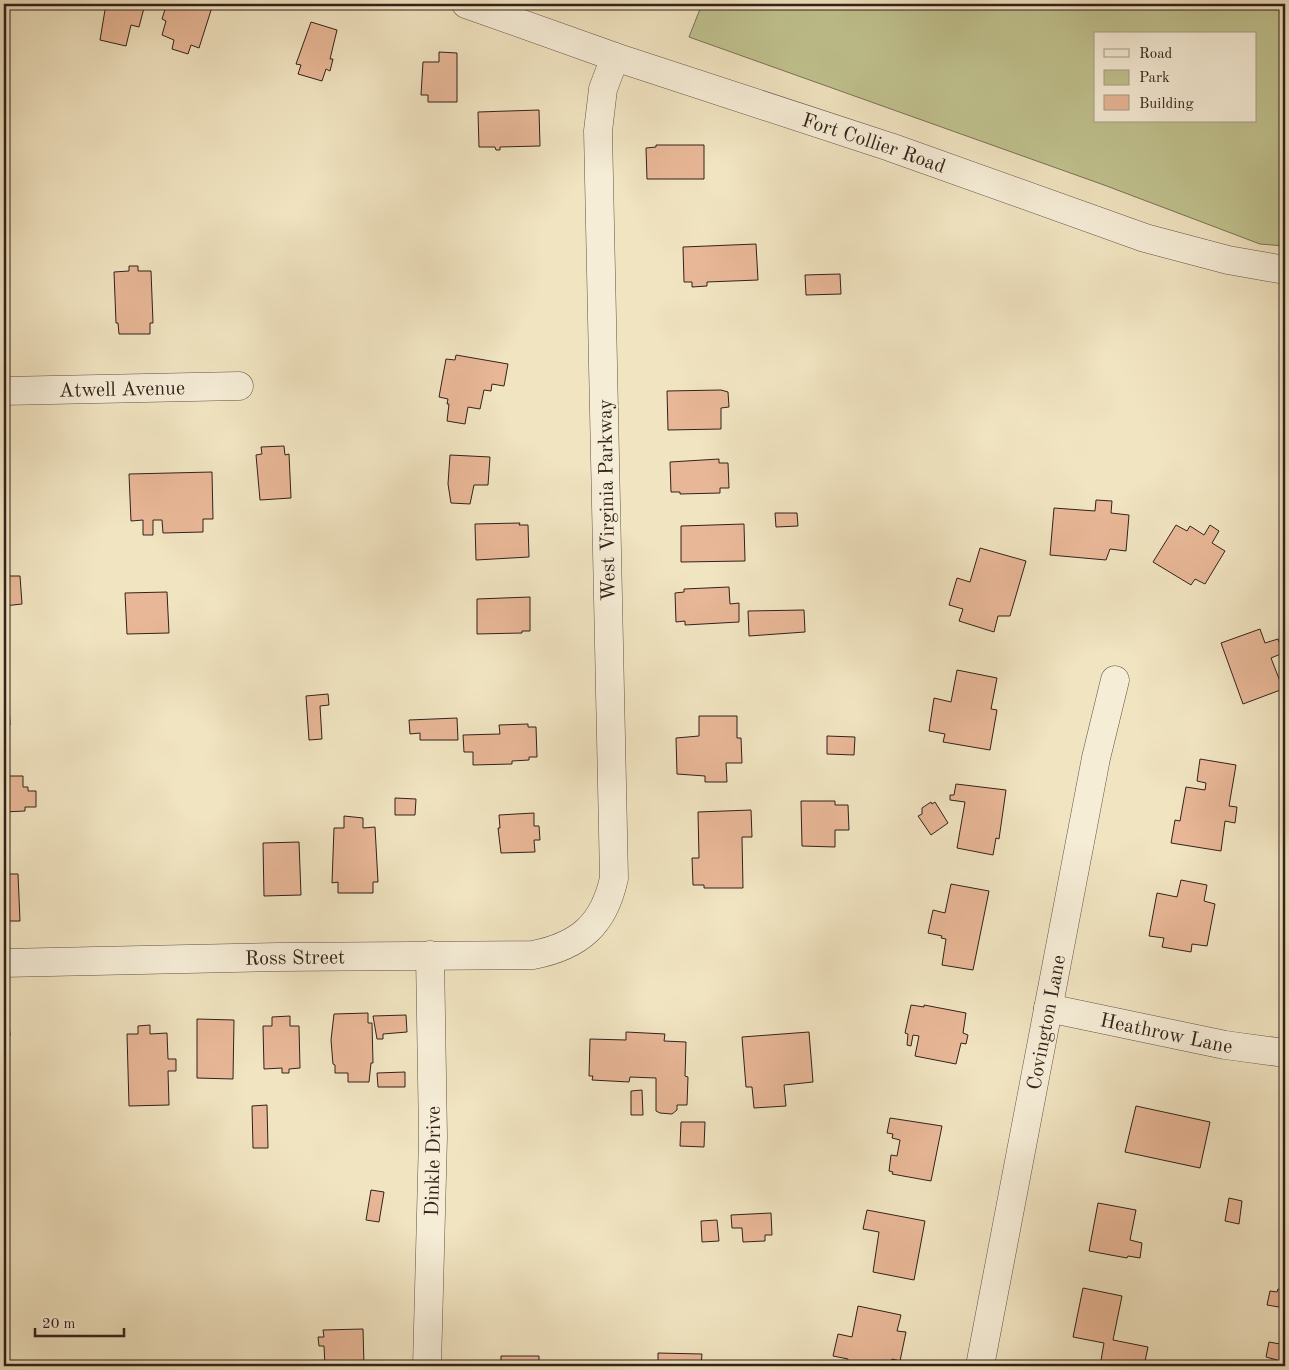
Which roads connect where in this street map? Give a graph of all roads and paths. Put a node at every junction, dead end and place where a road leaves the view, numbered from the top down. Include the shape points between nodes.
1 (466, 4) edge
2 (614, 57) junction
3 (1285, 270) edge
4 (239, 386) dead end
5 (4, 391) edge
6 (1115, 680) dead end
7 (582, 936) joint
8 (430, 955) junction
9 (4, 963) edge
10 (1048, 1008) junction
11 (1285, 1053) edge
12 (427, 1366) edge
13 (980, 1366) edge

1 - 2 street, Fort Collier Road
2 - 3 street, Fort Collier Road via 890,147 1144,238 1228,260
2 - 7 street, West Virginia Parkway via 603,89 598,131 614,878 610,897 601,914
4 - 5 street, Atwell Avenue
6 - 10 street, Covington Lane via 1096,758
7 - 8 street, Ross Street via 557,950 533,954
8 - 9 street, Ross Street
8 - 12 street, Dinkle Drive via 433,1137
10 - 11 street, Heathrow Lane
10 - 13 street, Covington Lane

